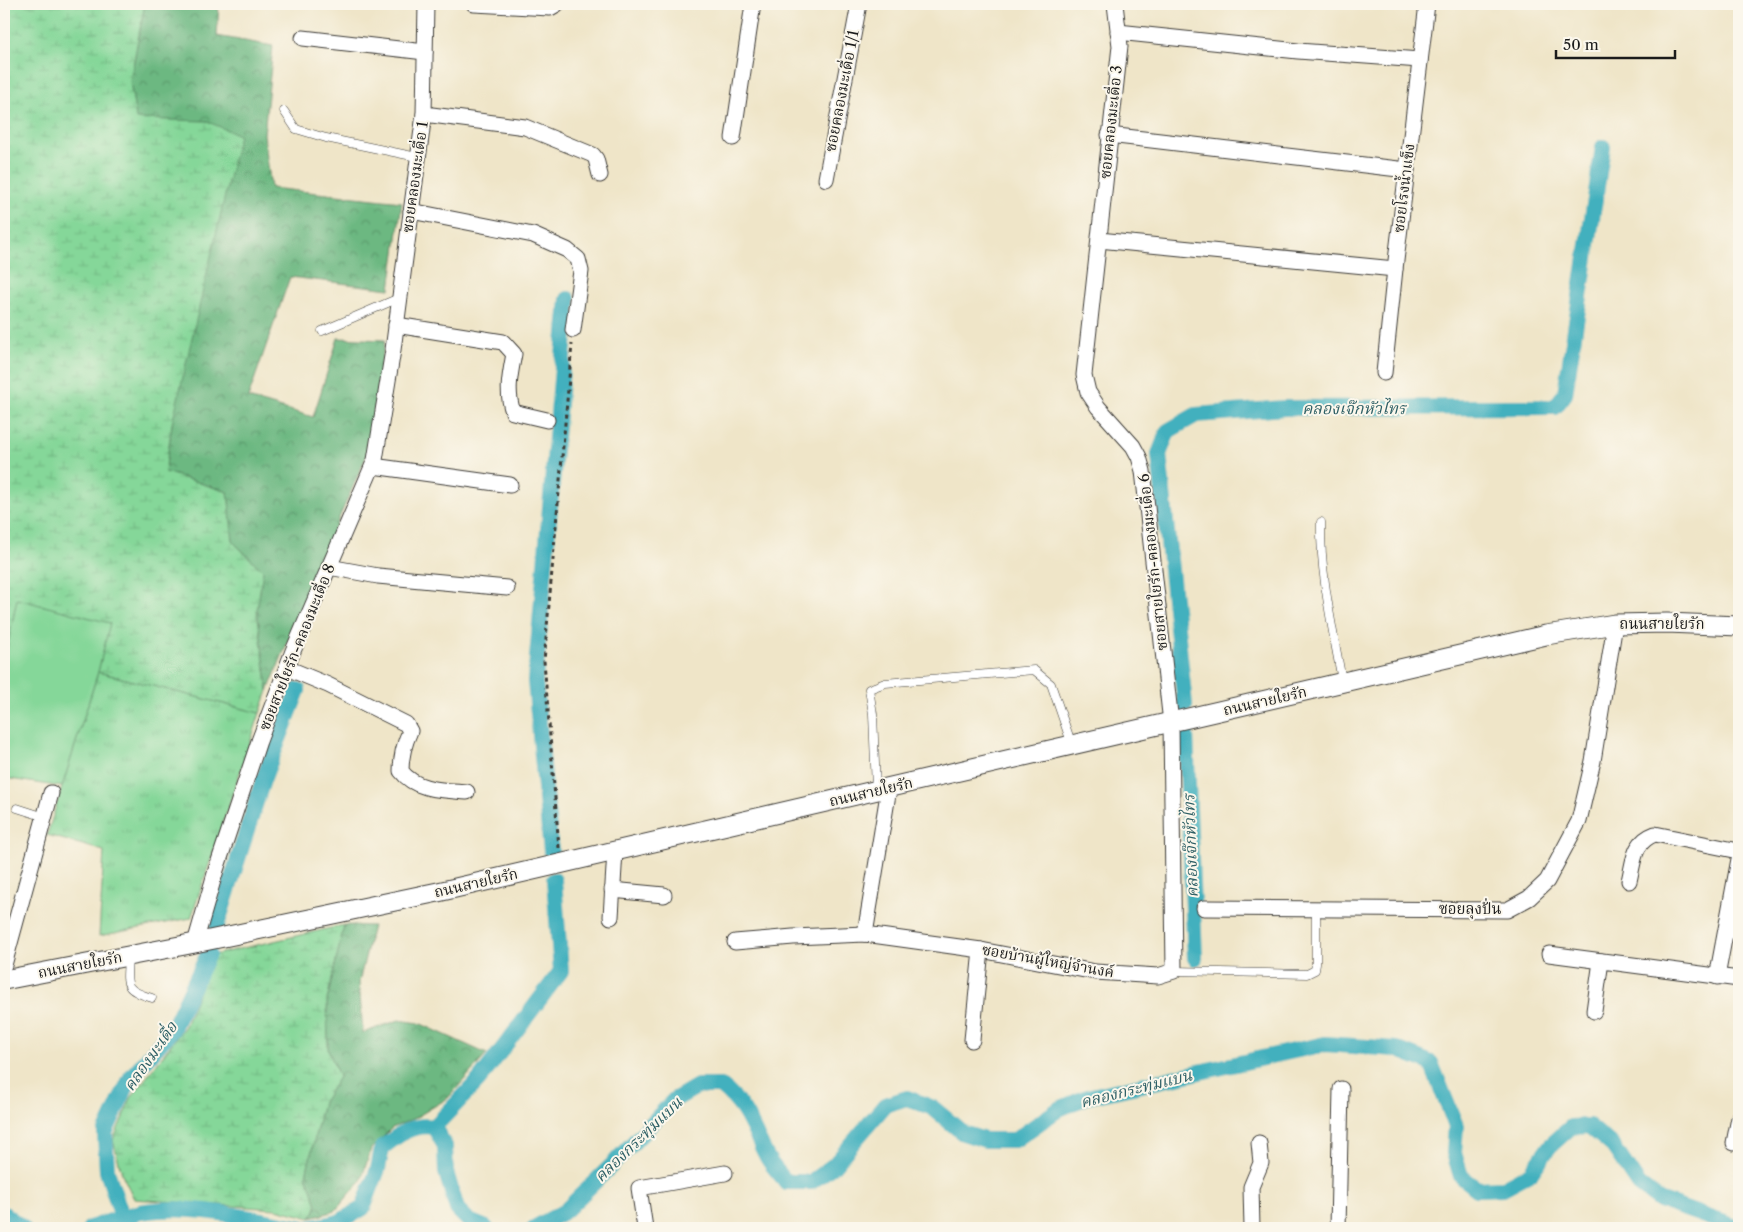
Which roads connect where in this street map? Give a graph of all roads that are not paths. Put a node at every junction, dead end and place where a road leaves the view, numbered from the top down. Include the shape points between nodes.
1 (426, 4) edge
2 (474, 4) edge
3 (557, 4) edge
4 (753, 4) edge
5 (859, 4) edge
6 (1115, 4) edge
7 (1427, 4) edge
8 (1118, 32) junction
9 (303, 38) dead end
10 (425, 52) junction
11 (1420, 60) junction
12 (284, 111) dead end
13 (424, 114) junction
14 (1109, 135) junction
15 (733, 138) dead end
16 (417, 157) junction
17 (1407, 170) junction
18 (600, 175) dead end
19 (826, 179) dead end
20 (411, 211) junction
21 (1099, 240) junction
22 (1395, 269) junction
23 (399, 298) junction
24 (396, 325) junction
25 (573, 330) road end
26 (322, 331) dead end
27 (392, 350) joint
28 (1384, 373) dead end
29 (547, 420) dead end
30 (373, 466) junction
31 (510, 485) dead end
32 (1321, 522) dead end
33 (329, 567) junction
34 (507, 588) dead end
35 (1615, 624) junction
36 (1739, 626) edge
37 (287, 668) junction
38 (1342, 683) junction
39 (1171, 723) junction
40 (1073, 746) junction
41 (882, 790) junction
42 (467, 792) dead end
43 (52, 793) dead end
44 (17, 808) dead end
45 (45, 817) junction
46 (615, 851) junction
47 (1739, 851) edge
48 (1739, 858) edge
49 (1629, 881) dead end
50 (612, 890) junction
51 (664, 895) dead end
52 (1204, 908) dead end
53 (1316, 908) junction
54 (611, 917) dead end
55 (865, 934) junction
56 (734, 942) dead end
57 (195, 943) junction
58 (981, 950) junction
59 (1549, 954) dead end
60 (128, 956) junction
61 (1601, 961) junction
62 (4, 965) edge
63 (1174, 971) junction
64 (1717, 977) junction
65 (1739, 979) edge
66 (4, 980) edge
67 (152, 998) dead end
68 (1594, 1011) dead end
69 (972, 1040) dead end
70 (1341, 1089) dead end
71 (1739, 1118) edge
72 (1259, 1143) dead end
73 (1734, 1143) dead end
74 (725, 1173) dead end
75 (644, 1228) edge
76 (1252, 1228) edge
77 (1338, 1228) edge

1 - 10 street, ซอยคลองมะเดื่อ 1
2 - 3 street via 550,8
4 - 15 street
5 - 19 street, ซอยคลองมะเดื่อ 1/1
6 - 8 street, ซอยคลองมะเดื่อ 3
7 - 11 street, ซอยโรงน้ำแข็ง
8 - 11 street
8 - 14 street, ซอยคลองมะเดื่อ 3 via 1120,46
9 - 10 street
10 - 13 street, ซอยคลองมะเดื่อ 1
11 - 17 street, ซอยโรงน้ำแข็ง
12 - 16 lane via 296,129
13 - 16 street, ซอยคลองมะเดื่อ 1
13 - 18 street via 525,128 593,156
14 - 17 street
14 - 21 street, ซอยคลองมะเดื่อ 3
16 - 20 street, ซอยคลองมะเดื่อ 1
17 - 22 street, ซอยโรงน้ำแข็ง
20 - 23 street, ซอยคลองมะเดื่อ 1
20 - 25 street via 533,235 567,250 578,259 581,271
21 - 22 street
21 - 39 street, ซอยสายใยรัก-คลองมะเดื่อ 6 via 1084,375 1088,392 1134,446 1144,471
22 - 28 street, ซอยโรงน้ำแข็ง
23 - 24 street, ซอยคลองมะเดื่อ 1
23 - 26 lane
24 - 27 street, ซอยคลองมะเดื่อ 1
24 - 29 street via 503,342 514,354 508,382 513,412
27 - 30 street, ซอยสายใยรัก-คลองมะเดื่อ 8
30 - 31 street
30 - 33 street, ซอยสายใยรัก-คลองมะเดื่อ 8
32 - 38 lane via 1320,552
33 - 34 street via 378,576
33 - 37 street, ซอยสายใยรัก-คลองมะเดื่อ 8
35 - 36 street, ถนนสายใยรัก
35 - 38 street, ถนนสายใยรัก via 1546,635
35 - 53 street, ซอยลุงปั่น via 1593,761 1579,821 1547,881 1529,898 1507,910
37 - 42 street via 406,724 410,731 401,758 401,771 406,778 426,788
37 - 57 street, ซอยสายใยรัก-คลองมะเดื่อ 8 via 259,741
38 - 39 street, ถนนสายใยรัก
39 - 40 street, ถนนสายใยรัก
39 - 63 street
40 - 41 street, ถนนสายใยรัก
40 - 41 lane via 1051,684 1034,670 885,683 869,690
41 - 46 street, ถนนสายใยรัก
41 - 55 street
43 - 45 street
44 - 45 lane
45 - 62 street
46 - 50 street
46 - 57 street, ถนนสายใยรัก
47 - 49 street via 1655,834 1645,838 1637,848
48 - 64 street
50 - 51 street
50 - 54 street
52 - 53 street, ซอยลุงปั่น
53 - 63 lane via 1316,964 1315,970 1307,974
55 - 56 street, ซอยบ้านผู้ใหญ่จำนงค์
55 - 58 street, ซอยบ้านผู้ใหญ่จำนงค์
57 - 60 street, ถนนสายใยรัก
58 - 63 street, ซอยบ้านผู้ใหญ่จำนงค์ via 1095,972 1158,976
58 - 69 street
59 - 61 street
60 - 66 street, ถนนสายใยรัก
60 - 67 lane via 128,987
61 - 64 street
61 - 68 street
64 - 65 street
70 - 77 street
71 - 73 street
72 - 76 street via 1261,1163 1251,1187
74 - 75 street via 639,1188

